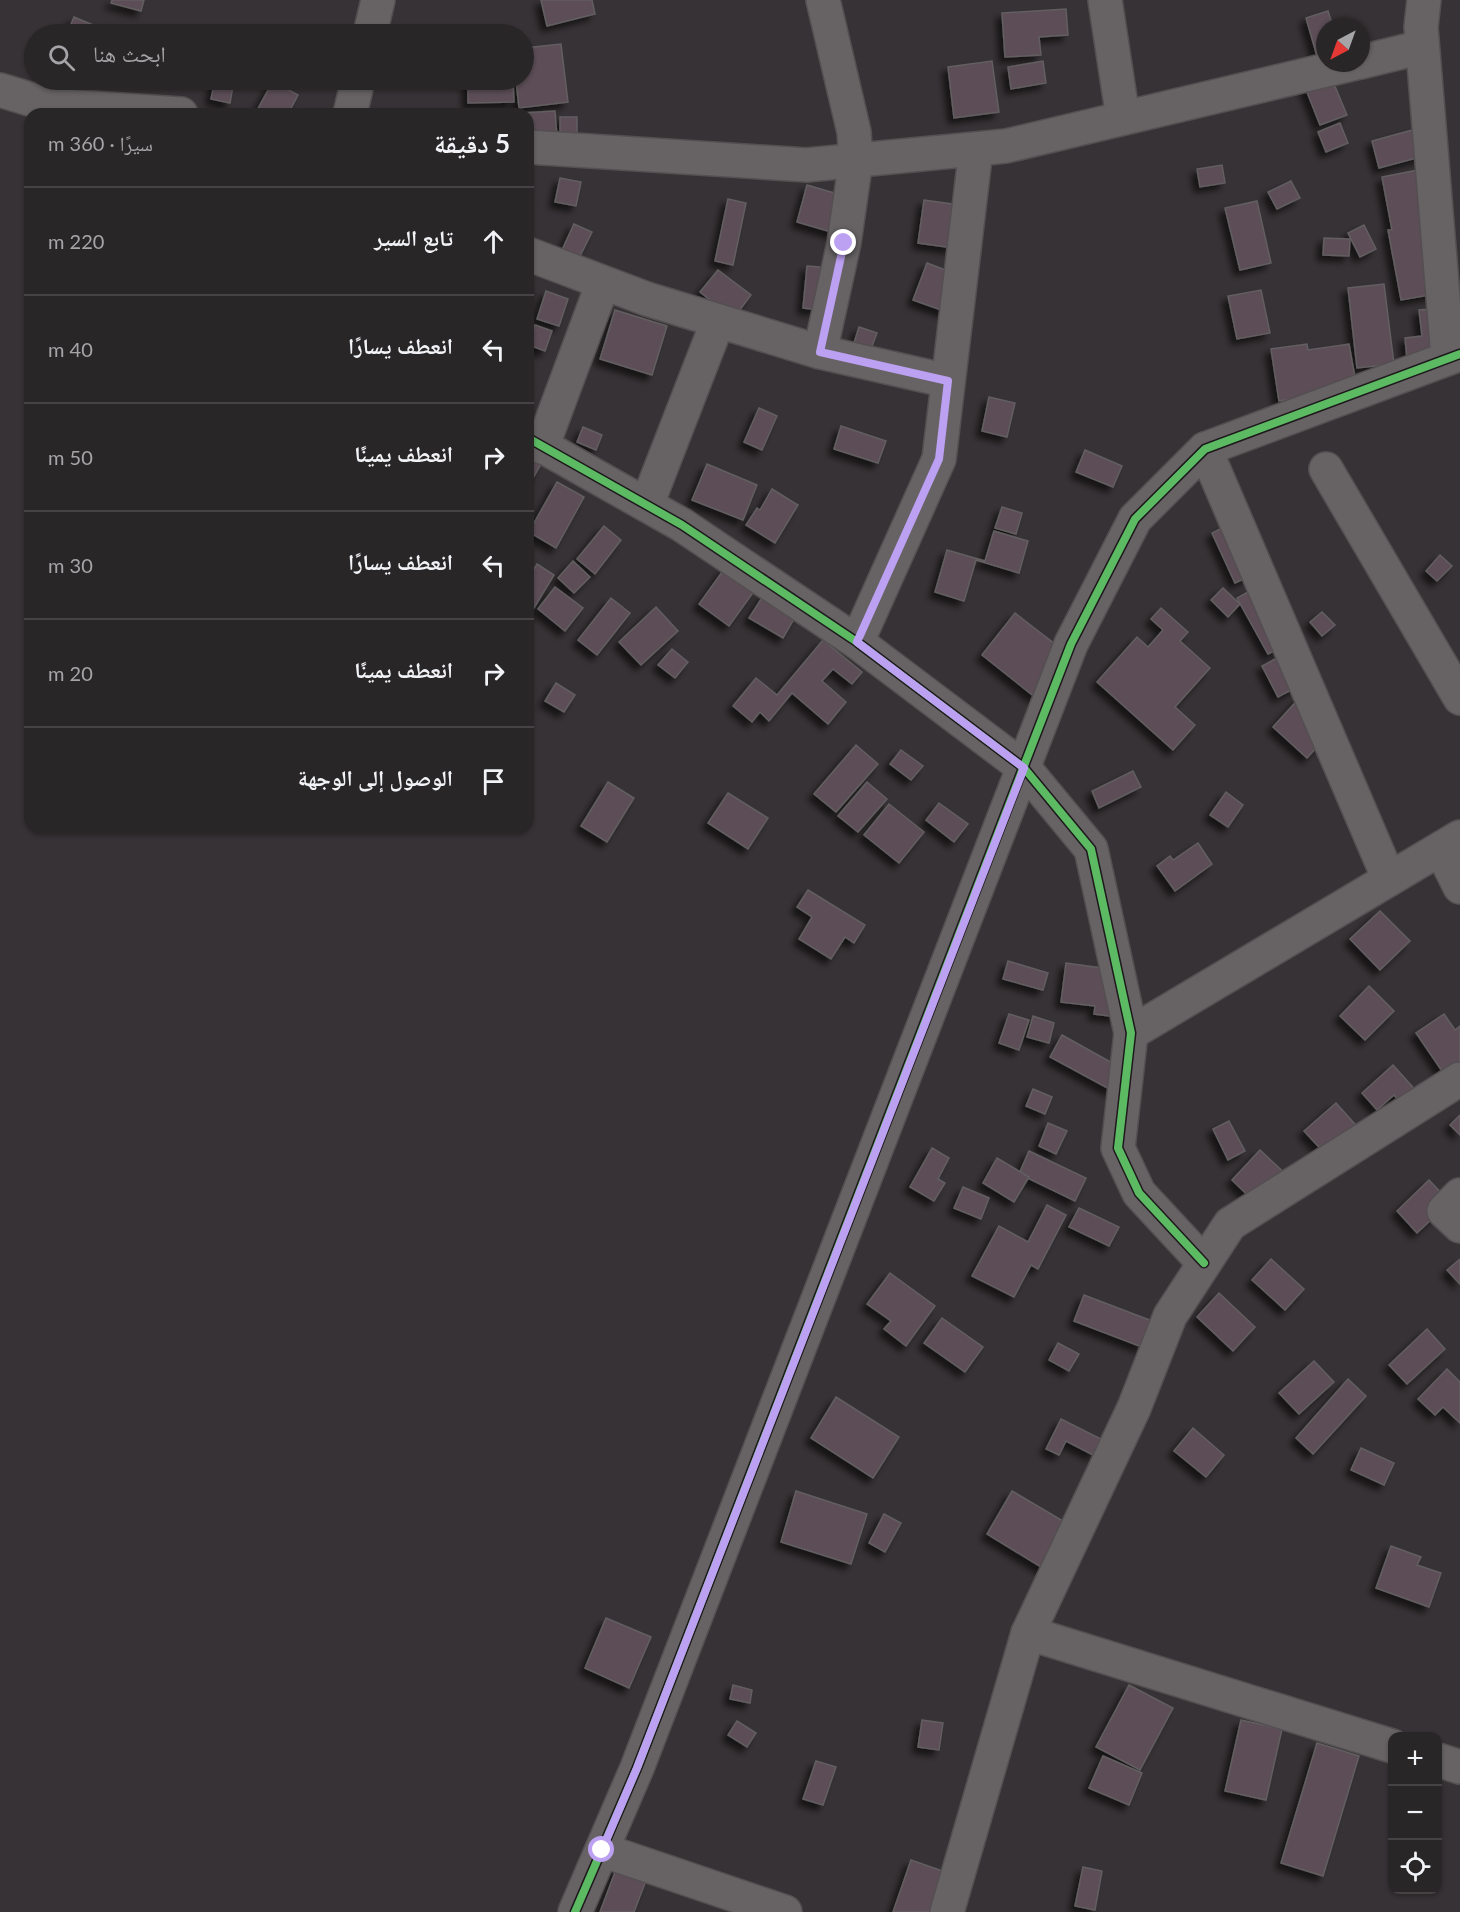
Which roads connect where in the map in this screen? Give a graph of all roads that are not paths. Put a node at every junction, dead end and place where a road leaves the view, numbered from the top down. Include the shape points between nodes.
1 (378, 0) edge
2 (823, 0) edge
3 (1105, 0) edge
4 (1425, 0) edge
5 (372, 24) edge
6 (1422, 47) junction
7 (1370, 60) edge
8 (1318, 72) edge
9 (0, 90) edge
10 (356, 90) edge
11 (50, 108) edge
12 (351, 108) edge
13 (1123, 118) junction
14 (534, 147) edge
15 (976, 148) junction
16 (856, 160) junction
17 (534, 256) edge
18 (603, 283) junction
19 (718, 321) junction
20 (820, 352) junction
21 (1454, 356) edge
22 (948, 381) junction
23 (535, 442) edge
24 (1205, 449) junction
25 (1326, 469) dead end
26 (647, 504) junction
27 (857, 642) junction
28 (1460, 698) edge
29 (1024, 768) junction
30 (1450, 843) edge
31 (1389, 879) junction
32 (1460, 887) edge
33 (1131, 1033) junction
34 (1460, 1079) edge
35 (1460, 1195) edge
36 (1460, 1226) edge
37 (1204, 1263) junction
38 (1028, 1633) junction
39 (1388, 1745) edge
40 (1442, 1762) edge
41 (1460, 1767) edge
42 (602, 1850) junction
43 (575, 1912) edge
44 (785, 1912) edge
45 (947, 1912) edge

1 - 5 street
2 - 16 street via 854,132
3 - 13 street
4 - 6 street via 1420,27
6 - 7 street
6 - 21 street
8 - 13 street
9 - 11 street
10 - 12 street
13 - 15 street via 1006,146
14 - 16 street via 807,165
15 - 16 street
15 - 22 street
16 - 20 street via 844,243
17 - 18 street
18 - 19 street
18 - 23 street
19 - 20 street
19 - 26 street
20 - 22 street
21 - 24 street
22 - 27 street via 939,459
23 - 26 street
24 - 29 street via 1135,519 1071,644
24 - 31 street
25 - 28 street
26 - 27 street
27 - 29 street
29 - 33 street via 1091,849
29 - 42 street via 646,1746
30 - 31 street
30 - 32 street
31 - 33 street
33 - 37 street via 1118,1148 1139,1193
34 - 37 street via 1230,1224
35 - 36 street via 1444,1211
37 - 38 street via 1170,1316 1134,1408
38 - 39 street
38 - 45 street
40 - 41 street
42 - 43 street
42 - 44 street

